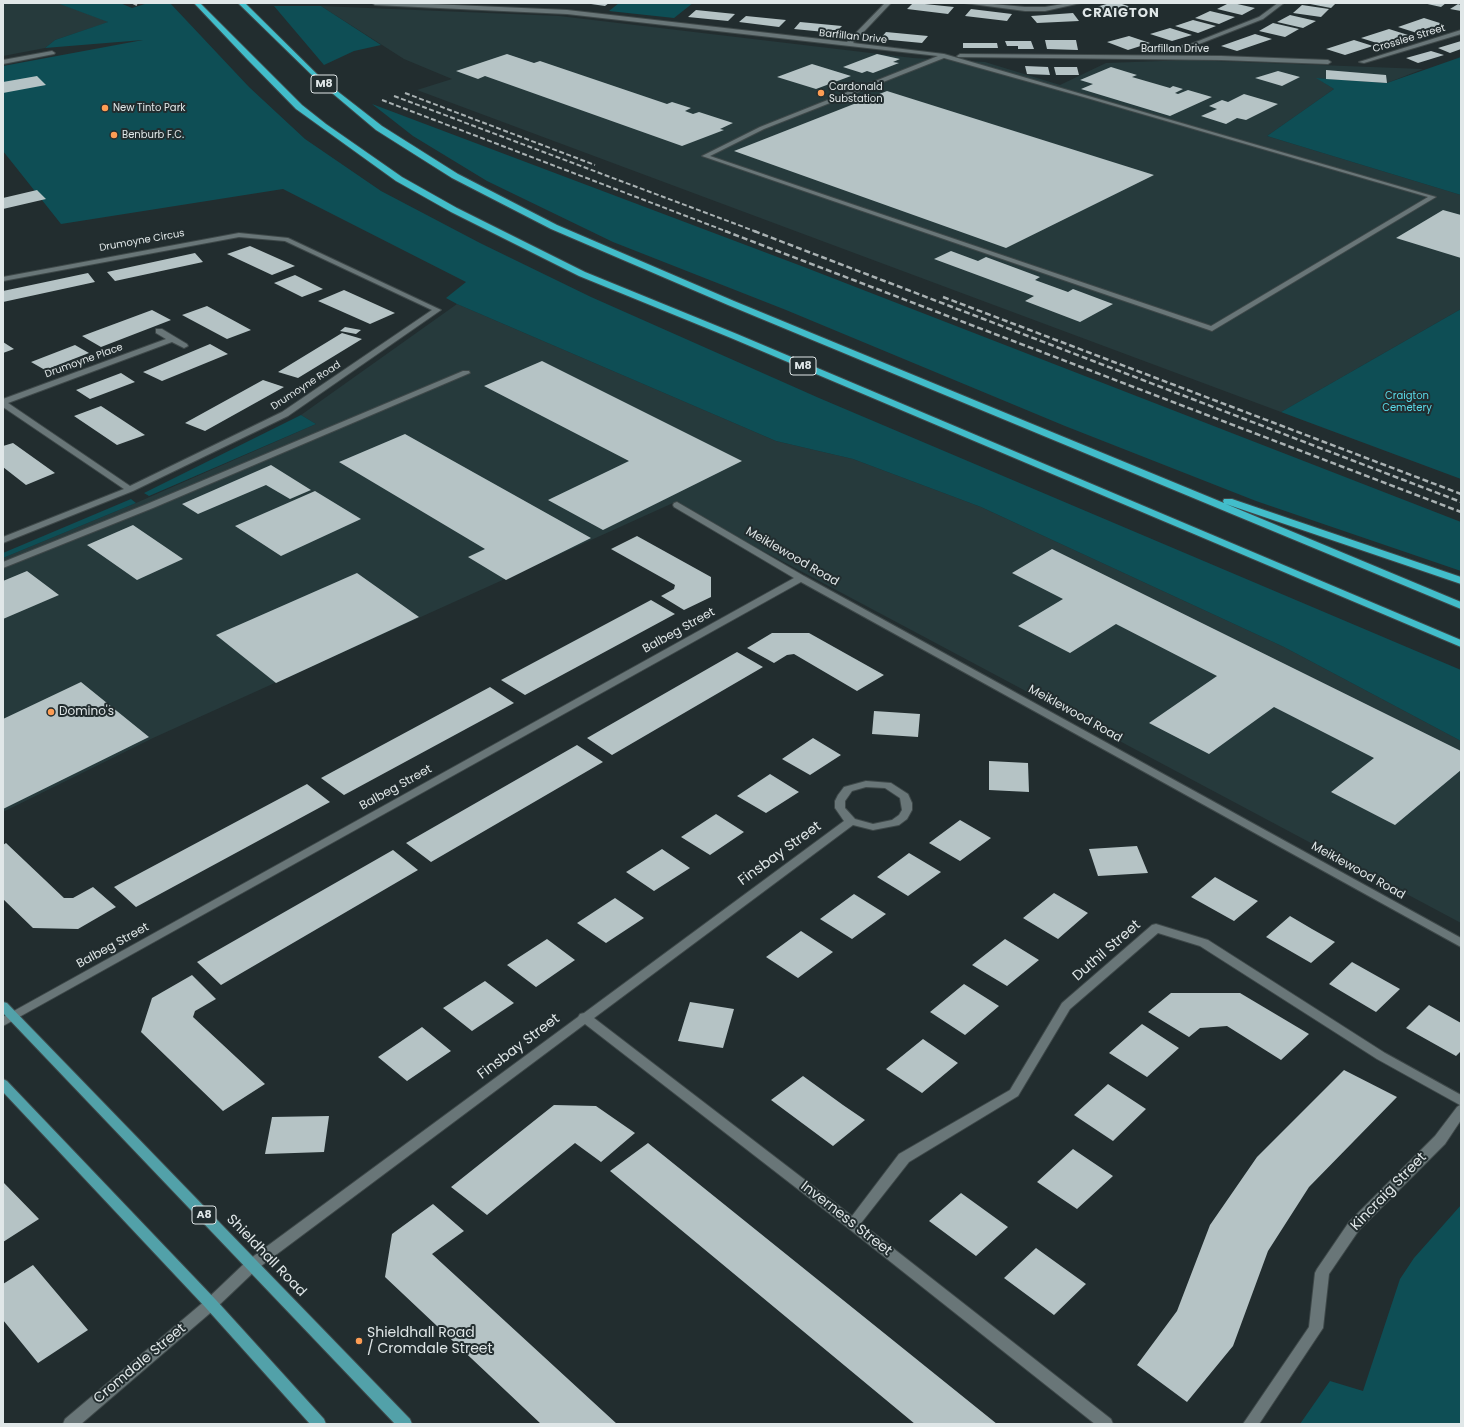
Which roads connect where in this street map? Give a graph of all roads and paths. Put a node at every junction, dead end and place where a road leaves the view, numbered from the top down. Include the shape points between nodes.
1 (197, 3) edge
2 (241, 3) edge
3 (251, 3) edge
4 (376, 3) edge
5 (888, 3) edge
6 (967, 3) edge
7 (1078, 3) edge
8 (1281, 3) edge
9 (420, 4) edge
10 (1461, 32) edge
11 (272, 36) junction
12 (848, 45) junction
13 (1168, 49) dead end
14 (52, 53) dead end
15 (944, 56) junction
16 (3, 62) edge
17 (1328, 62) dead end
18 (1362, 62) dead end
19 (286, 239) joint
20 (3, 279) edge
21 (159, 331) dead end
22 (172, 339) junction
23 (184, 346) dead end
24 (466, 373) dead end
25 (3, 402) edge
26 (1127, 466) junction
27 (130, 489) junction
28 (677, 506) dead end
29 (3, 540) edge
30 (3, 565) edge
31 (801, 578) junction
32 (1461, 581) edge
33 (1461, 606) edge
34 (1461, 644) edge
35 (851, 820) junction
36 (1461, 943) edge
37 (3, 1006) edge
38 (584, 1017) junction
39 (8, 1019) edge
40 (3, 1084) edge
41 (1461, 1102) edge
42 (1461, 1110) edge
43 (853, 1224) junction
44 (252, 1265) junction
45 (211, 1304) junction
46 (70, 1424) edge
47 (319, 1424) edge
48 (405, 1424) edge
49 (1106, 1424) edge
50 (1250, 1424) edge

1 - 34 highway, M8 via 248,57 323,126 399,179 461,214 582,274
2 - 11 highway, M8
3 - 11 highway
4 - 9 street, Barfillan Drive
5 - 12 street
6 - 7 street via 1039,9
8 - 13 street, Barfillan Drive via 1261,18 1192,44
9 - 12 street, Barfillan Drive via 567,12
10 - 18 street, Crosslee Street
11 - 26 highway, M8 via 321,82 379,128 436,164 554,227 671,279
12 - 15 street, Barfillan Drive
14 - 16 street
15 - 15 street via 762,128 704,156 1212,329 1433,197
15 - 17 street, Barfillan Drive via 1221,58
19 - 20 street, Drumoyne Circus via 239,235
19 - 27 street, Drumoyne Road via 437,310 285,414
21 - 22 street
22 - 23 street
22 - 25 street, Drumoyne Place
24 - 30 street
25 - 27 street
26 - 32 highway
26 - 33 highway, M8
27 - 29 street, Drumoyne Road
28 - 31 street, Meiklewood Road
31 - 36 street, Meiklewood Road
31 - 39 street, Balbeg Street
35 - 35 street via 840,808 840,802 848,790 857,786 887,786 904,796 907,803 903,817 890,824 873,827
35 - 38 street, Finsbay Street
37 - 39 main road, Shieldhall Road / A8
38 - 43 street, Inverness Street
38 - 44 street, Finsbay Street
39 - 44 main road, Shieldhall Road / A8
40 - 45 main road
41 - 43 street, Duthil Street via 1381,1056 1204,943 1156,928 1066,1006 1014,1093 904,1158
42 - 50 street, Kincraig Street via 1440,1140 1354,1226 1330,1261 1322,1273 1316,1328
43 - 49 street, Inverness Street
44 - 45 street, Finsbay Street
44 - 48 main road, Shieldhall Road / A8
45 - 46 street, Cromdale Street
45 - 47 main road

